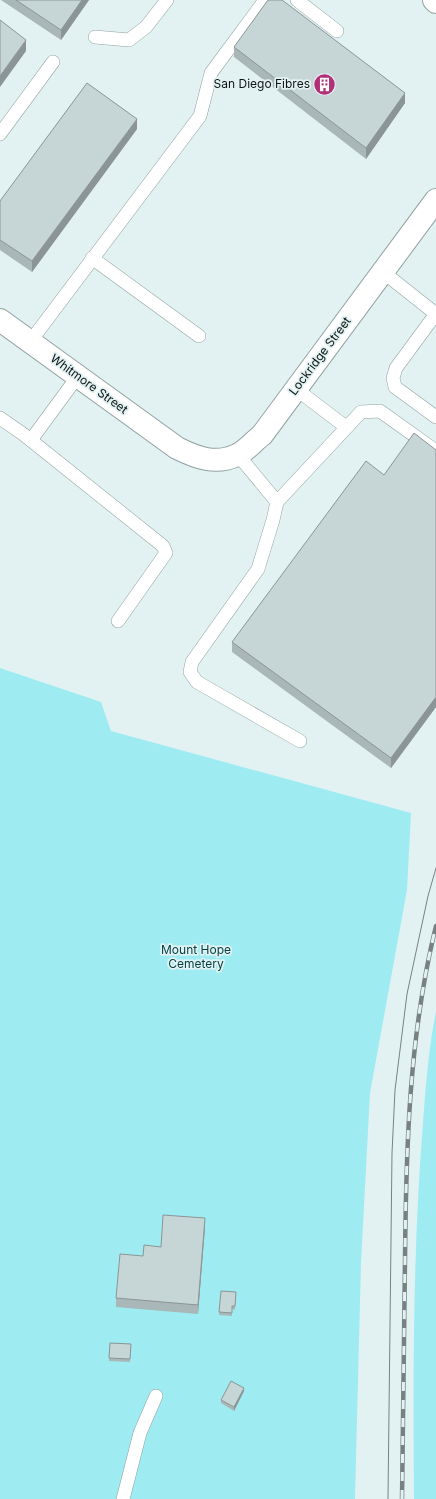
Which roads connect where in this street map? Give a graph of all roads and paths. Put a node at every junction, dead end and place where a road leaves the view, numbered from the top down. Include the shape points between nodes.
1 (167, 0) edge
2 (265, 0) edge
3 (297, 0) edge
4 (337, 30) dead end
5 (95, 37) dead end
6 (53, 62) dead end
7 (0, 134) edge
8 (436, 200) edge
9 (92, 258) junction
10 (382, 272) junction
11 (436, 314) edge
12 (0, 320) edge
13 (199, 336) dead end
14 (30, 342) junction
15 (78, 376) junction
16 (296, 389) junction
17 (436, 417) edge
18 (0, 418) edge
19 (346, 427) junction
20 (31, 440) junction
21 (177, 448) joint
22 (436, 451) edge
23 (238, 455) junction
24 (277, 502) junction
25 (118, 621) dead end
26 (300, 741) dead end
27 (156, 1396) dead end
28 (123, 1499) edge

1 - 5 lane via 146,27 129,40
2 - 9 lane via 211,73 200,116
3 - 4 lane
6 - 7 lane
8 - 10 street, Lockridge Street
9 - 13 lane
9 - 14 lane
10 - 11 lane
10 - 16 street, Lockridge Street
11 - 17 lane via 396,368 393,378 395,387
12 - 14 street, Whitmore Street
14 - 15 street, Whitmore Street
15 - 20 lane
15 - 21 street, Whitmore Street
16 - 19 lane
16 - 23 street, Lockridge Street via 262,435
18 - 20 lane
19 - 22 lane via 361,412 380,411
19 - 24 lane
20 - 25 lane via 163,546 166,552
21 - 23 street, Lockridge Street via 196,458 217,461
23 - 24 lane
24 - 26 lane via 258,570 192,662 190,672 197,682
27 - 28 lane via 140,1433

